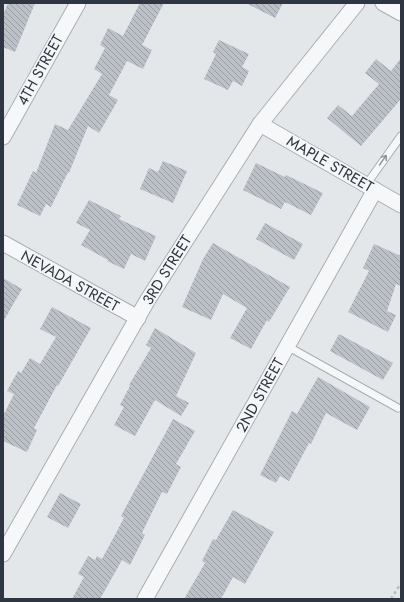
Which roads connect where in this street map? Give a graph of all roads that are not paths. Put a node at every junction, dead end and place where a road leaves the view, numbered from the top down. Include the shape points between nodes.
1 (78, 3) edge
2 (358, 3) edge
3 (383, 3) edge
4 (401, 13) edge
5 (260, 124) junction
6 (401, 136) edge
7 (3, 137) edge
8 (371, 188) junction
9 (401, 205) edge
10 (3, 243) edge
11 (138, 318) junction
12 (287, 346) junction
13 (398, 408) dead end
14 (3, 554) edge
15 (145, 599) edge

1 - 7 street, 4TH STREET
2 - 5 street, 3RD STREET
3 - 4 street
5 - 8 street, MAPLE STREET
5 - 11 street, 3RD STREET
8 -> 6 lane
8 - 9 street, MAPLE STREET
8 - 12 street, 2ND STREET
10 - 11 street, NEVADA STREET
11 - 14 street, 3RD STREET
12 - 13 lane
12 - 15 street, 2ND STREET

